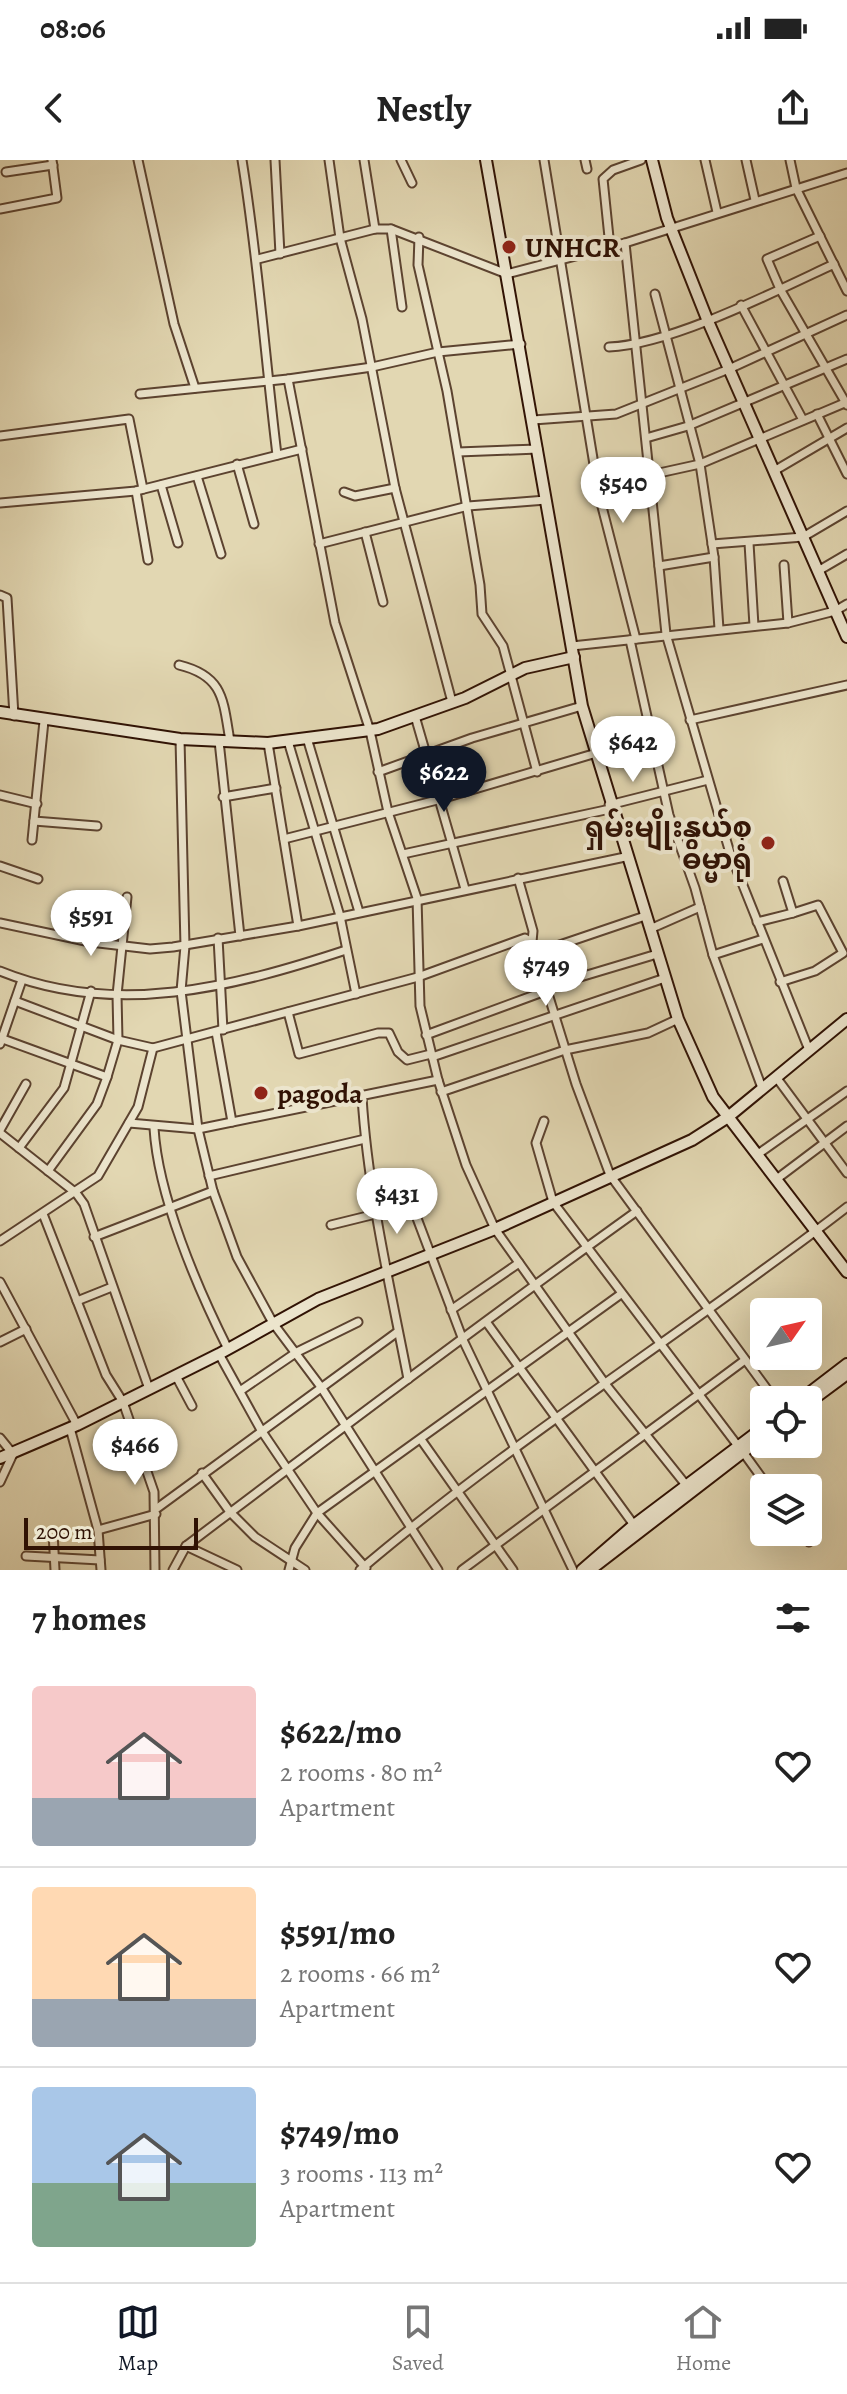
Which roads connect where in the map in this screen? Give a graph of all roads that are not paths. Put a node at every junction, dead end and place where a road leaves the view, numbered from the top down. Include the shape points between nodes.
1 (138, 160) edge
2 (242, 160) edge
3 (275, 160) edge
4 (329, 160) edge
5 (364, 160) edge
6 (401, 160) edge
7 (486, 160) edge
8 (544, 160) edge
9 (585, 160) edge
10 (641, 160) edge
11 (652, 160) edge
12 (705, 160) edge
13 (746, 160) edge
14 (790, 160) edge
15 (52, 162) edge
16 (587, 169) dead end
17 (6, 172) dead end
18 (847, 173) edge
19 (412, 183) dead end
20 (796, 188) junction
21 (755, 200) junction
22 (0, 209) edge
23 (717, 212) junction
24 (671, 228) junction
25 (375, 229) junction
26 (391, 229) junction
27 (820, 236) junction
28 (419, 237) junction
29 (340, 238) junction
30 (625, 243) junction
31 (610, 247) junction
32 (280, 254) junction
33 (258, 259) junction
34 (560, 261) junction
35 (834, 264) junction
36 (507, 274) junction
37 (780, 289) junction
38 (847, 291) edge
39 (655, 294) dead end
40 (741, 305) junction
41 (402, 307) dead end
42 (847, 315) edge
43 (707, 319) junction
44 (805, 335) junction
45 (663, 336) junction
46 (521, 344) junction
47 (635, 346) junction
48 (609, 347) dead end
49 (438, 352) junction
50 (766, 352) junction
51 (847, 359) edge
52 (372, 367) junction
53 (729, 369) junction
54 (826, 369) junction
55 (288, 379) junction
56 (268, 380) junction
57 (784, 385) junction
58 (195, 388) junction
59 (678, 390) junction
60 (140, 394) dead end
61 (744, 403) junction
62 (847, 403) edge
63 (643, 405) junction
64 (817, 414) junction
65 (587, 416) junction
66 (533, 420) junction
67 (803, 420) junction
68 (688, 426) junction
69 (847, 428) edge
70 (0, 436) edge
71 (646, 438) junction
72 (830, 439) junction
73 (761, 440) junction
74 (302, 449) junction
75 (538, 449) junction
76 (458, 452) junction
77 (277, 455) junction
78 (237, 464) junction
79 (700, 464) junction
80 (774, 471) junction
81 (847, 474) edge
82 (650, 475) junction
83 (197, 476) junction
84 (161, 485) junction
85 (395, 488) junction
86 (140, 490) junction
87 (344, 492) dead end
88 (546, 500) junction
89 (0, 503) edge
90 (466, 507) junction
91 (847, 511) edge
92 (405, 522) junction
93 (254, 524) dead end
94 (365, 532) junction
95 (803, 537) junction
96 (178, 543) dead end
97 (749, 543) junction
98 (319, 544) junction
99 (712, 544) junction
100 (221, 554) dead end
101 (847, 554) edge
102 (714, 557) junction
103 (148, 560) dead end
104 (784, 565) dead end
105 (659, 566) junction
106 (818, 571) junction
107 (0, 595) edge
108 (383, 602) dead end
109 (847, 604) edge
110 (835, 611) junction
111 (788, 623) junction
112 (754, 626) junction
113 (719, 629) junction
114 (666, 634) junction
115 (847, 637) edge
116 (633, 639) junction
117 (10, 648) junction
118 (0, 649) edge
119 (573, 652) junction
120 (179, 665) dead end
121 (512, 674) junction
122 (847, 685) edge
123 (452, 702) junction
124 (582, 706) junction
125 (0, 712) edge
126 (14, 716) junction
127 (415, 716) junction
128 (690, 720) junction
129 (44, 721) junction
130 (526, 724) junction
131 (370, 731) junction
132 (307, 738) junction
133 (180, 739) junction
134 (225, 741) junction
135 (288, 741) junction
136 (268, 743) junction
137 (593, 754) junction
138 (429, 755) junction
139 (378, 772) junction
140 (537, 772) junction
141 (708, 780) junction
142 (276, 788) junction
143 (663, 792) junction
144 (0, 795) edge
145 (223, 797) junction
146 (441, 799) junction
147 (37, 804) junction
148 (610, 807) junction
149 (388, 812) junction
150 (34, 821) junction
151 (332, 825) junction
152 (97, 826) dead end
153 (315, 830) junction
154 (284, 839) junction
155 (32, 840) dead end
156 (452, 842) junction
157 (403, 854) junction
158 (625, 857) junction
159 (0, 866) edge
160 (518, 878) junction
161 (38, 879) dead end
162 (783, 881) dead end
163 (465, 889) junction
164 (127, 897) dead end
165 (417, 898) junction
166 (700, 907) junction
167 (359, 912) junction
168 (793, 913) junction
169 (340, 916) junction
170 (645, 916) junction
171 (757, 922) junction
172 (0, 923) edge
173 (298, 926) junction
174 (650, 929) junction
175 (240, 936) junction
176 (218, 938) junction
177 (763, 939) junction
178 (532, 942) junction
179 (121, 945) junction
180 (185, 946) junction
181 (346, 950) junction
182 (536, 953) junction
183 (657, 954) junction
184 (713, 955) junction
185 (845, 956) edge
186 (0, 971) edge
187 (418, 977) junction
188 (665, 978) junction
189 (22, 980) junction
190 (780, 982) junction
191 (222, 984) junction
192 (547, 987) junction
193 (91, 991) junction
194 (181, 991) junction
195 (356, 994) junction
196 (117, 995) junction
197 (15, 1001) junction
198 (288, 1012) junction
199 (554, 1014) junction
200 (678, 1019) junction
201 (847, 1019) edge
202 (83, 1027) junction
203 (220, 1031) junction
204 (426, 1035) junction
205 (1, 1040) edge
206 (118, 1040) junction
207 (188, 1040) junction
208 (153, 1048) junction
209 (565, 1050) junction
210 (809, 1050) junction
211 (431, 1055) junction
212 (72, 1064) junction
213 (107, 1077) junction
214 (776, 1077) junction
215 (438, 1080) junction
216 (26, 1084) dead end
217 (762, 1088) junction
218 (847, 1091) edge
219 (441, 1092) junction
220 (362, 1097) junction
221 (728, 1117) junction
222 (808, 1120) junction
223 (544, 1121) dead end
224 (232, 1122) junction
225 (129, 1123) junction
226 (847, 1126) edge
227 (154, 1128) junction
228 (198, 1129) junction
229 (0, 1131) edge
230 (365, 1139) junction
231 (824, 1142) junction
232 (19, 1148) junction
233 (758, 1154) junction
234 (48, 1171) junction
235 (847, 1173) edge
236 (610, 1175) junction
237 (209, 1176) junction
238 (778, 1178) junction
239 (213, 1191) junction
240 (76, 1193) junction
241 (553, 1202) junction
242 (847, 1207) edge
243 (171, 1209) junction
244 (637, 1211) junction
245 (43, 1214) junction
246 (377, 1215) junction
247 (331, 1225) dead end
248 (495, 1229) junction
249 (817, 1231) junction
250 (94, 1237) junction
251 (0, 1241) edge
252 (586, 1248) junction
253 (428, 1256) junction
254 (519, 1263) junction
255 (388, 1271) junction
256 (847, 1272) edge
257 (0, 1282) edge
258 (112, 1287) junction
259 (536, 1287) junction
260 (621, 1294) junction
261 (77, 1301) junction
262 (451, 1310) junction
263 (708, 1310) junction
264 (358, 1322) dead end
265 (273, 1323) junction
266 (487, 1323) junction
267 (26, 1329) junction
268 (569, 1332) junction
269 (396, 1333) junction
270 (463, 1340) junction
271 (0, 1342) edge
272 (660, 1346) junction
273 (224, 1352) junction
274 (297, 1352) junction
275 (745, 1360) junction
276 (847, 1364) edge
277 (519, 1369) junction
278 (847, 1374) edge
279 (176, 1376) junction
280 (408, 1379) junction
281 (606, 1385) junction
282 (764, 1386) edge
283 (818, 1386) edge
284 (321, 1387) junction
285 (149, 1389) junction
286 (489, 1390) junction
287 (240, 1391) junction
288 (822, 1393) edge
289 (698, 1395) junction
290 (123, 1402) junction
291 (192, 1406) dead end
292 (557, 1420) junction
293 (343, 1424) junction
294 (74, 1426) junction
295 (261, 1430) junction
296 (646, 1435) junction
297 (0, 1438) edge
298 (750, 1440) edge
299 (422, 1441) junction
300 (750, 1444) edge
301 (515, 1449) junction
302 (740, 1449) junction
303 (13, 1454) junction
304 (0, 1458) edge
305 (286, 1468) junction
306 (376, 1471) junction
307 (596, 1472) junction
308 (202, 1473) junction
309 (759, 1474) edge
310 (0, 1482) edge
311 (686, 1485) junction
312 (457, 1492) junction
313 (542, 1511) junction
314 (156, 1512) junction
315 (230, 1512) junction
316 (317, 1513) junction
317 (634, 1525) junction
318 (410, 1528) junction
319 (98, 1530) junction
320 (53, 1532) dead end
321 (495, 1545) junction
322 (186, 1546) junction
323 (26, 1556) dead end
324 (54, 1557) junction
325 (100, 1560) junction
326 (290, 1560) junction
327 (364, 1569) edge
328 (55, 1570) edge
329 (101, 1570) edge
330 (155, 1570) edge
331 (173, 1570) edge
332 (237, 1570) edge
333 (289, 1570) edge
334 (305, 1570) edge
335 (438, 1570) edge
336 (462, 1570) edge
337 (513, 1570) edge
338 (573, 1570) edge
339 (582, 1570) edge
340 (590, 1570) edge

1 - 58 street via 174,324
2 - 33 street
3 - 32 street
4 - 29 street
5 - 25 street
6 - 19 street
7 - 36 street
8 - 34 street
9 - 16 street
10 - 31 street via 603,179
11 - 24 street
12 - 23 street
13 - 21 street
14 - 20 street
15 - 17 street
15 - 22 street via 57,198
18 - 20 street
20 - 21 street
20 - 27 street
21 - 23 street
23 - 24 street
24 - 30 street
24 - 43 street
25 - 26 street
25 - 29 street
26 - 28 street
26 - 41 street
27 - 35 street
27 - 37 street via 767,259
28 - 36 street
28 - 49 street via 418,265
29 - 32 street
29 - 52 street
30 - 31 street
30 - 47 street
31 - 34 street
32 - 33 street
33 - 56 street
34 - 36 street
34 - 65 street
35 - 37 street
35 - 38 street
36 - 46 street
37 - 40 street
37 - 44 street
39 - 45 street
40 - 43 street
40 - 50 street
42 - 44 street
43 - 45 street
43 - 53 street
44 - 50 street
44 - 54 street
45 - 47 street
45 - 59 street
46 - 49 street
46 - 66 street
47 - 48 street
47 - 63 street
49 - 52 street
49 - 76 street
50 - 53 street
50 - 57 street
51 - 54 street
52 - 55 street
52 - 85 street
53 - 59 street
53 - 61 street
54 - 57 street
54 - 62 street
55 - 56 street
55 - 74 street
56 - 58 street
56 - 77 street
57 - 61 street
57 - 67 street
58 - 60 street
59 - 63 street
59 - 68 street
61 - 68 street
61 - 73 street
62 - 64 street
63 - 65 street
63 - 71 street
64 - 67 street
64 - 72 street
65 - 66 street
65 - 116 street via 599,495
66 - 75 street
67 - 73 street
68 - 71 street
68 - 79 street
69 - 72 street
70 - 86 street via 129,419
71 - 82 street
72 - 80 street
72 - 81 street
73 - 79 street
73 - 80 street
74 - 77 street
74 - 98 street
75 - 76 street
75 - 88 street
76 - 90 street
77 - 78 street
78 - 83 street
78 - 93 street
79 - 82 street
79 - 99 street
80 - 95 street
82 - 105 street
83 - 84 street
83 - 100 street
84 - 86 street
84 - 96 street
85 - 87 street via 355,496
85 - 92 street
86 - 89 street
86 - 103 street
88 - 90 street
88 - 119 street
90 - 92 street
90 - 121 street via 482,614 503,646
91 - 95 street
92 - 94 street
92 - 123 street
94 - 98 street
94 - 108 street
95 - 97 street
95 - 106 street
97 - 99 street
97 - 112 street
98 - 131 street via 335,623
99 - 102 street
101 - 106 street
102 - 105 street
102 - 113 street
104 - 111 street
105 - 114 street
106 - 110 street
107 - 117 street via 7,598
109 - 110 street
110 - 111 street
110 - 115 street
111 - 112 street
112 - 113 street
113 - 114 street
114 - 116 street
114 - 128 street
116 - 119 street
116 - 143 street
117 - 118 street
117 - 126 street
119 - 121 street
119 - 124 street
120 - 134 street via 202,670 215,685
121 - 123 street
121 - 130 street
122 - 128 street
123 - 127 street
124 - 130 street
124 - 137 street
125 - 126 street
126 - 129 street
127 - 131 street
127 - 138 street
128 - 141 street
129 - 133 street
129 - 147 street
130 - 138 street
130 - 140 street
131 - 132 street
131 - 139 street
132 - 135 street
132 - 151 street
133 - 134 street
133 - 180 street
134 - 136 street
134 - 145 street
135 - 136 street
135 - 153 street
136 - 142 street
137 - 140 street
137 - 148 street
138 - 139 street
138 - 146 street
139 - 149 street
140 - 146 street
141 - 143 street
141 - 171 street
142 - 145 street
142 - 154 street
143 - 148 street
143 - 166 street
144 - 147 street
145 - 175 street
146 - 149 street
146 - 156 street
147 - 150 street
148 - 156 street
148 - 158 street
149 - 151 street
149 - 157 street
150 - 152 street
150 - 155 street
151 - 153 street
151 - 167 street
153 - 154 street
153 - 169 street
154 - 173 street
156 - 157 street
156 - 163 street
157 - 165 street
158 - 160 street
158 - 170 street
159 - 161 street
160 - 163 street
160 - 178 street
162 - 168 street
163 - 165 street
164 - 179 street
165 - 167 street
165 - 187 street
166 - 174 street
166 - 184 street
167 - 169 street
168 - 171 street
168 - 185 street via 818,905
169 - 173 street
169 - 181 street
170 - 174 street
170 - 182 street
171 - 177 street
172 - 179 street
173 - 175 street
174 - 183 street
175 - 176 street
176 - 180 street
176 - 191 street
177 - 184 street
177 - 190 street
178 - 182 street
178 - 187 street via 525,938
179 - 180 street
179 - 196 street
180 - 194 street
181 - 191 street via 269,976
181 - 195 street
182 - 192 street
183 - 188 street
183 - 192 street
184 - 217 street
185 - 190 street
186 - 189 street
187 - 195 street
187 - 204 street
188 - 199 street
188 - 200 street
189 - 193 street
189 - 197 street
190 - 210 street
191 - 194 street
191 - 203 street
192 - 199 street
192 - 204 street
193 - 196 street
193 - 202 street
194 - 196 street via 150,997
194 - 207 street
195 - 198 street
196 - 206 street
197 - 202 street
197 - 205 street
198 - 203 street
198 - 211 street via 299,1054 389,1033 407,1060
199 - 209 street
199 - 211 street
200 - 209 street via 648,1033
200 - 221 street via 704,1082
201 - 210 street
202 - 206 street
202 - 212 street
203 - 207 street
203 - 224 street
204 - 211 street
205 - 212 street
206 - 208 street
206 - 213 street
207 - 208 street
207 - 228 street
208 - 225 street via 145,1087
209 - 219 street
209 - 236 street
210 - 214 street
211 - 215 street
212 - 213 street
212 - 232 street via 64,1088
213 - 234 street via 97,1104
214 - 217 street
214 - 222 street
215 - 219 street
215 - 220 street
216 - 229 street
217 - 221 street
218 - 222 street
219 - 248 street
220 - 224 street
220 - 230 street
221 - 233 street
221 - 236 street via 692,1140
222 - 231 street
222 - 233 street
223 - 241 street via 536,1143
224 - 228 street
225 - 227 street
225 - 240 street via 98,1176
226 - 231 street
227 - 228 street
227 - 243 street via 156,1167
228 - 237 street
229 - 232 street
230 - 237 street
230 - 246 street
231 - 235 street
231 - 238 street
232 - 234 street
233 - 238 street
234 - 240 street
236 - 241 street
236 - 244 street
237 - 239 street
238 - 249 street
239 - 243 street
239 - 265 street via 237,1257
240 - 245 street
240 - 250 street
241 - 248 street
241 - 252 street
242 - 249 street
243 - 250 street
243 - 273 street
244 - 252 street
244 - 263 street
245 - 251 street
245 - 261 street
246 - 247 street
246 - 253 street via 412,1205
246 - 255 street
248 - 253 street
248 - 254 street
249 - 256 street
249 - 263 street
250 - 258 street
252 - 259 street
252 - 260 street
253 - 255 street
253 - 262 street
254 - 259 street
254 - 262 street
255 - 265 street
255 - 269 street
257 - 267 street
258 - 261 street
258 - 285 street
259 - 266 street
259 - 268 street
260 - 268 street
260 - 272 street
261 - 290 street via 106,1375
262 - 270 street
263 - 272 street
263 - 275 street
264 - 274 street
265 - 273 street
265 - 274 street
266 - 270 street
266 - 277 street
267 - 271 street
267 - 294 street
268 - 277 street
268 - 281 street
269 - 280 street
269 - 284 street
270 - 280 street
270 - 286 street
272 - 281 street
272 - 289 street
273 - 279 street
273 - 287 street
274 - 284 street
274 - 287 street
275 - 282 street
275 - 289 street
276 - 283 street
277 - 286 street
277 - 292 street
278 - 288 street
279 - 285 street
279 - 291 street
280 - 293 street
281 - 292 street
281 - 296 street
284 - 293 street
284 - 295 street
285 - 290 street
286 - 299 street
286 - 301 street
287 - 295 street
289 - 296 street
289 - 302 street
290 - 294 street
290 - 314 street
292 - 301 street
292 - 307 street
293 - 305 street
293 - 306 street
294 - 303 street
294 - 319 street
295 - 305 street
295 - 308 street
296 - 307 street
296 - 311 street
297 - 303 street
298 - 302 street
299 - 306 street
299 - 312 street
300 - 302 street
301 - 312 street
301 - 313 street
302 - 309 street
302 - 311 street
302 - 340 street
303 - 304 street
303 - 310 street
305 - 315 street
305 - 316 street
306 - 316 street
306 - 318 street
307 - 313 street
307 - 317 street
308 - 314 street
308 - 315 street
311 - 317 street
312 - 318 street
312 - 321 street
313 - 321 street
313 - 338 street
314 - 319 street
314 - 330 street
315 - 322 street
315 - 326 street
316 - 326 street
316 - 327 street
317 - 339 street
318 - 327 street
318 - 335 street
319 - 325 street
320 - 324 street
321 - 336 street
321 - 337 street
322 - 331 street
322 - 332 street
323 - 324 street
324 - 325 street
324 - 328 street
325 - 329 street
326 - 333 street
326 - 334 street

